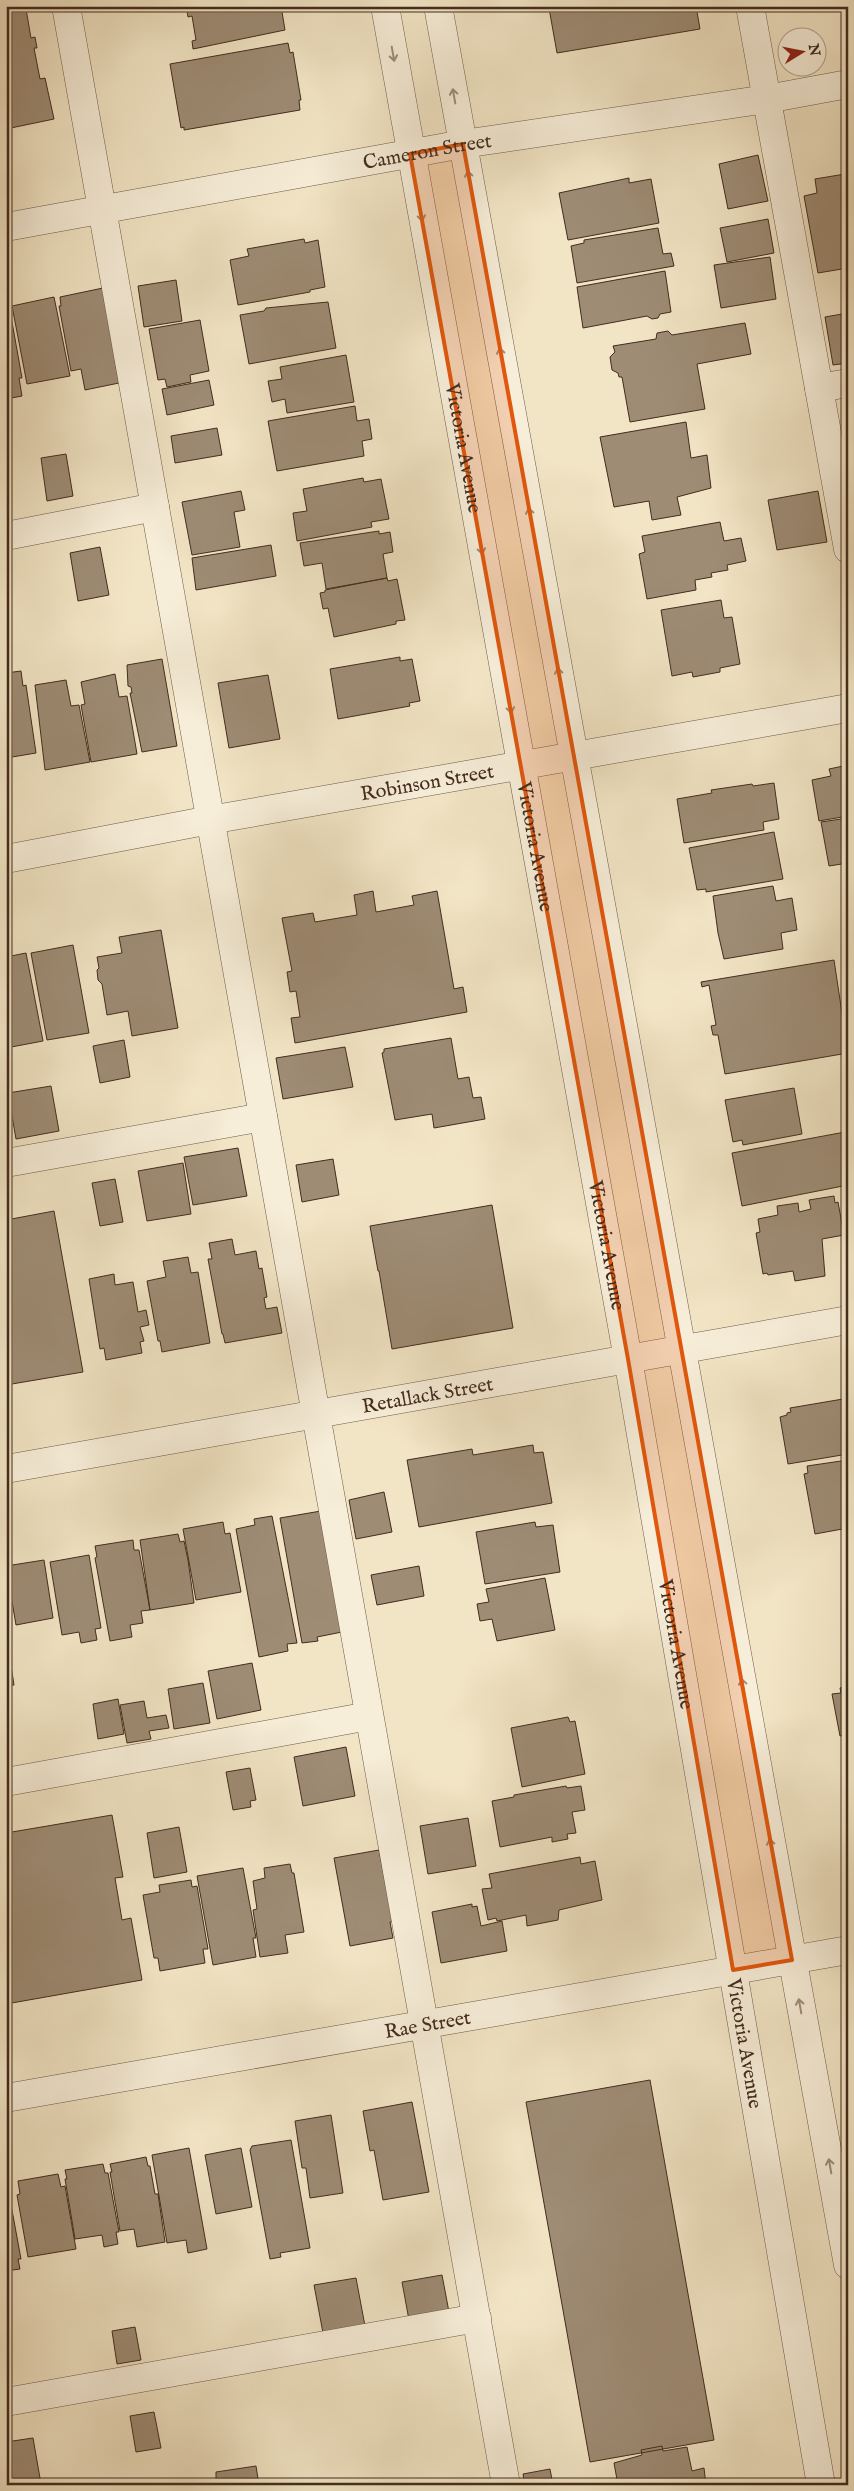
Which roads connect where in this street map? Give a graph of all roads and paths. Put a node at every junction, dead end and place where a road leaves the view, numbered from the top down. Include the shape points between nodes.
1 (66, 6) edge
2 (385, 6) edge
3 (438, 6) edge
4 (750, 6) edge
5 (848, 84) edge
6 (767, 99) junction
7 (463, 144) junction
8 (410, 154) junction
9 (102, 210) junction
10 (6, 227) edge
11 (848, 383) edge
12 (819, 388) junction
13 (155, 507) junction
14 (6, 536) edge
15 (848, 549) edge
16 (848, 708) edge
17 (574, 758) junction
18 (520, 766) junction
19 (210, 820) junction
20 (6, 859) edge
21 (263, 1117) junction
22 (6, 1163) edge
23 (848, 1320) edge
24 (682, 1349) junction
25 (628, 1359) junction
26 (316, 1414) junction
27 (6, 1469) edge
28 (369, 1716) junction
29 (6, 1782) edge
30 (848, 1950) edge
31 (792, 1960) junction
32 (733, 1970) junction
33 (424, 2024) junction
34 (6, 2098) edge
35 (848, 2265) edge
36 (477, 2318) junction
37 (6, 2402) edge
38 (506, 2485) edge
39 (821, 2485) edge

1 - 9 street
2 -> 8 street, Victoria Avenue
7 -> 3 street
4 - 6 street
5 - 6 street, Cameron Street
6 - 7 street, Cameron Street
6 - 12 street
7 - 8 street, Cameron Street
17 -> 7 street
8 - 9 street, Cameron Street
8 -> 18 street, Victoria Avenue
9 - 10 street, Cameron Street
9 - 13 street
11 - 12 street
12 - 15 street
13 - 14 street
13 - 19 street
16 - 17 street, Robinson Street
17 - 18 street, Robinson Street
17 - 24 street
18 - 19 street, Robinson Street
18 - 25 street, Victoria Avenue
19 - 20 street, Robinson Street
19 - 21 street
21 - 22 street
21 - 26 street
23 - 24 street, Retallack Street
24 - 25 street, Retallack Street
31 -> 24 street
25 - 26 street, Retallack Street
25 - 32 street, Victoria Avenue
26 - 27 street, Retallack Street
26 - 28 street
28 - 29 street
28 - 33 street
30 - 31 street, Rae Street
31 - 32 street, Rae Street
35 -> 31 street
32 - 33 street, Rae Street
32 - 39 street, Victoria Avenue
33 - 34 street, Rae Street
33 - 36 street
36 - 37 street
36 - 38 street

